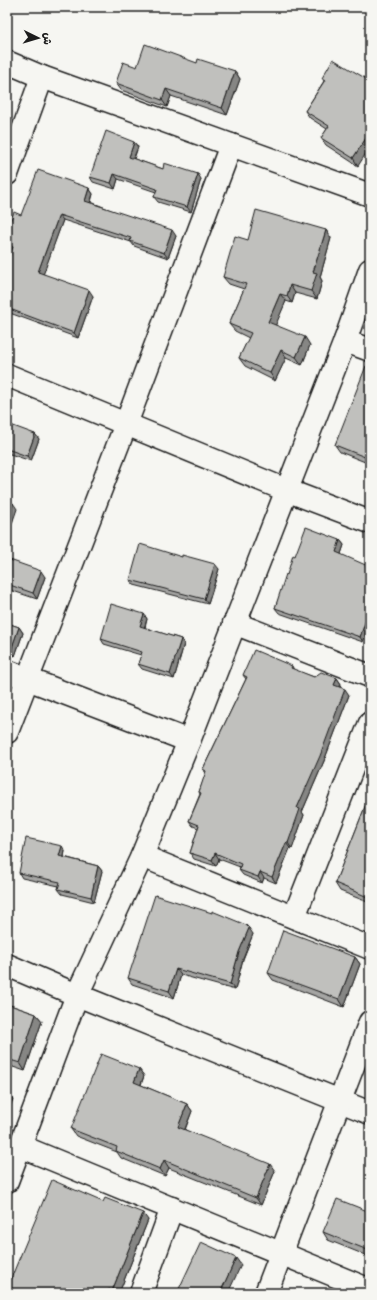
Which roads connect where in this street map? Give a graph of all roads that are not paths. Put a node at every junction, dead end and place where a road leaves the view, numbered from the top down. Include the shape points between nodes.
1 (7, 62) edge
2 (42, 77) junction
3 (230, 145) junction
4 (7, 174) edge
5 (370, 195) edge
6 (370, 270) edge
7 (345, 341) junction
8 (370, 350) edge
9 (7, 375) edge
10 (126, 424) junction
11 (286, 490) junction
12 (370, 522) edge
13 (234, 623) junction
14 (368, 669) edge
15 (7, 671) edge
16 (28, 680) junction
17 (370, 724) edge
18 (7, 732) edge
19 (189, 741) junction
20 (142, 856) junction
21 (294, 917) junction
22 (370, 948) edge
23 (7, 965) edge
24 (77, 995) junction
25 (370, 1022) edge
26 (341, 1101) junction
27 (370, 1113) edge
28 (20, 1146) junction
29 (7, 1181) edge
30 (172, 1208) junction
31 (281, 1254) junction
32 (370, 1290) edge
33 (141, 1293) edge
34 (266, 1293) edge

1 - 2 street
2 - 3 street
2 - 4 street
3 - 5 street
3 - 10 street
6 - 7 street
7 - 8 street
7 - 11 street
9 - 10 street
10 - 11 street
10 - 16 street
11 - 12 street
11 - 13 street
13 - 14 street
13 - 19 street
15 - 16 street
16 - 18 street
16 - 19 street
17 - 21 street
19 - 20 street
20 - 21 street
20 - 24 street
21 - 22 street
23 - 24 street
24 - 26 street
24 - 28 street
25 - 26 street
26 - 27 street
26 - 31 street
28 - 29 street
28 - 30 street
30 - 31 street
30 - 33 street
31 - 32 street
31 - 34 street

